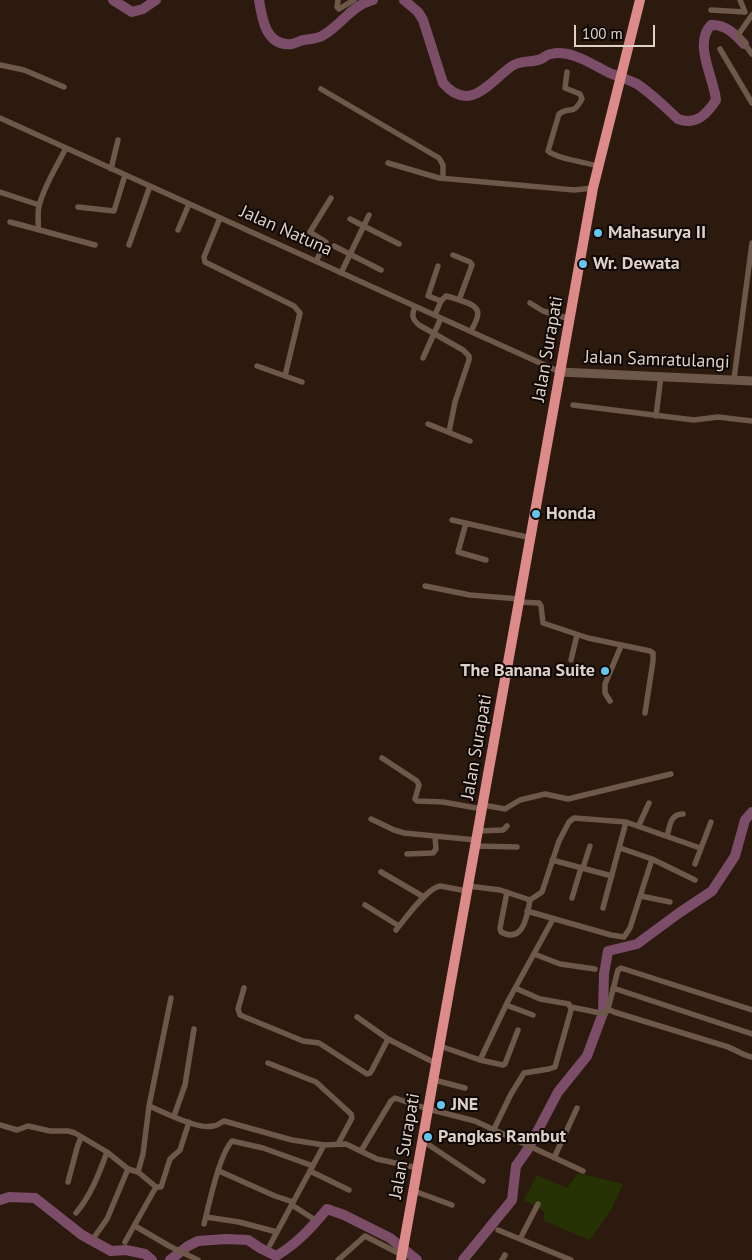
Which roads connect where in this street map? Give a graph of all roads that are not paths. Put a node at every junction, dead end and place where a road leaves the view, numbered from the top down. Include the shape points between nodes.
1 (338, 0) edge
2 (354, 0) edge
3 (640, 0) edge
4 (740, 0) edge
5 (712, 10) dead end
6 (745, 12) junction
7 (751, 17) edge
8 (720, 49) dead end
9 (751, 51) edge
10 (0, 65) edge
11 (567, 72) dead end
12 (64, 87) dead end
13 (321, 89) dead end
14 (752, 103) edge
15 (0, 118) edge
16 (118, 140) dead end
17 (66, 148) junction
18 (388, 163) dead end
19 (598, 166) junction
20 (111, 169) junction
21 (125, 175) junction
22 (443, 178) junction
23 (150, 186) junction
24 (593, 188) junction
25 (0, 192) edge
26 (331, 198) dead end
27 (189, 204) junction
28 (39, 205) junction
29 (78, 207) dead end
30 (369, 215) dead end
31 (220, 218) junction
32 (350, 219) dead end
33 (10, 222) dead end
34 (364, 227) junction
35 (38, 229) junction
36 (178, 230) dead end
37 (399, 244) dead end
38 (752, 244) edge
39 (95, 245) dead end
40 (128, 245) dead end
41 (334, 246) dead end
42 (351, 255) junction
43 (453, 255) dead end
44 (316, 261) junction
45 (438, 266) dead end
46 (381, 270) dead end
47 (341, 273) junction
48 (459, 300) junction
49 (441, 302) junction
50 (530, 303) dead end
51 (415, 306) junction
52 (438, 317) junction
53 (570, 319) junction
54 (471, 332) junction
55 (434, 334) junction
56 (423, 358) dead end
57 (257, 366) dead end
58 (560, 372) junction
59 (284, 376) junction
60 (661, 376) junction
61 (734, 380) junction
62 (752, 381) edge
63 (302, 382) dead end
64 (573, 405) dead end
65 (656, 416) junction
66 (752, 421) edge
67 (428, 424) dead end
68 (449, 432) junction
69 (470, 441) dead end
70 (452, 520) dead end
71 (466, 523) junction
72 (531, 538) junction
73 (486, 560) dead end
74 (425, 586) dead end
75 (520, 600) junction
76 (577, 634) junction
77 (620, 646) junction
78 (571, 660) dead end
79 (610, 701) dead end
80 (645, 713) dead end
81 (382, 758) dead end
82 (671, 774) dead end
83 (649, 803) dead end
84 (482, 807) junction
85 (682, 814) dead end
86 (372, 819) dead end
87 (626, 822) junction
88 (711, 822) dead end
89 (639, 825) junction
90 (507, 826) dead end
91 (435, 836) junction
92 (667, 836) junction
93 (477, 839) junction
94 (590, 846) dead end
95 (517, 847) dead end
96 (620, 848) junction
97 (700, 848) junction
98 (407, 854) dead end
99 (652, 859) junction
100 (552, 860) junction
101 (695, 864) dead end
102 (582, 868) junction
103 (381, 872) dead end
104 (612, 876) junction
105 (695, 880) dead end
106 (468, 888) junction
107 (507, 892) junction
108 (640, 896) junction
109 (424, 897) junction
110 (572, 898) dead end
111 (530, 900) junction
112 (670, 902) dead end
113 (365, 905) dead end
114 (603, 908) dead end
115 (527, 911) junction
116 (554, 918) junction
117 (534, 954) junction
118 (595, 969) dead end
119 (244, 988) dead end
120 (515, 988) junction
121 (613, 988) junction
122 (171, 998) dead end
123 (506, 1005) junction
124 (571, 1007) junction
125 (752, 1010) edge
126 (607, 1011) junction
127 (533, 1015) dead end
128 (356, 1017) dead end
129 (194, 1029) dead end
130 (518, 1030) dead end
131 (752, 1034) edge
132 (388, 1039) junction
133 (440, 1046) junction
134 (752, 1057) edge
135 (480, 1060) junction
136 (268, 1063) dead end
137 (436, 1064) junction
138 (434, 1080) junction
139 (465, 1088) dead end
140 (149, 1106) junction
141 (577, 1108) dead end
142 (428, 1109) junction
143 (174, 1116) junction
144 (189, 1122) junction
145 (0, 1125) edge
146 (494, 1129) junction
147 (81, 1137) junction
148 (423, 1142) junction
149 (338, 1144) junction
150 (324, 1145) junction
151 (361, 1151) junction
152 (107, 1152) junction
153 (554, 1158) junction
154 (312, 1168) junction
155 (418, 1168) junction
156 (128, 1170) junction
157 (219, 1171) junction
158 (583, 1171) dead end
159 (138, 1172) junction
160 (484, 1181) dead end
161 (68, 1182) dead end
162 (156, 1187) junction
163 (349, 1190) dead end
164 (414, 1191) junction
165 (292, 1204) junction
166 (538, 1204) dead end
167 (452, 1205) dead end
168 (76, 1213) dead end
169 (206, 1216) junction
170 (312, 1218) dead end
171 (204, 1224) dead end
172 (135, 1226) junction
173 (498, 1230) dead end
174 (277, 1232) junction
175 (95, 1236) dead end
176 (520, 1238) junction
177 (125, 1242) dead end
178 (270, 1245) dead end
179 (402, 1256) edge
180 (198, 1260) edge
181 (338, 1260) edge
182 (571, 1260) edge

1 - 2 street via 339,9
3 - 19 highway, Jalan Surapati
4 - 6 street
5 - 6 street
6 - 7 street
7 - 9 street via 738,35
8 - 14 street
10 - 12 street via 24,70
11 - 19 street via 565,88 580,94 582,99 573,111 559,114 548,151
13 - 22 street via 439,158 443,165
15 - 17 street, Jalan Natuna
16 - 20 street
17 - 20 street, Jalan Natuna
17 - 28 street
18 - 22 street
19 - 24 highway, Jalan Surapati
20 - 21 street, Jalan Natuna
21 - 23 street, Jalan Natuna
21 - 29 street via 114,211
22 - 24 street via 574,190
23 - 27 street, Jalan Natuna
23 - 40 street
24 - 53 highway, Jalan Surapati
25 - 28 street
26 - 44 street via 310,232 326,242
27 - 31 street, Jalan Natuna
27 - 36 street
28 - 35 street
30 - 34 street
31 - 44 street, Jalan Natuna
31 - 59 street via 204,257 205,262 294,306 300,313
32 - 34 street
33 - 35 street
34 - 37 street
34 - 42 street
35 - 39 street
38 - 61 street
41 - 42 street
42 - 46 street
42 - 47 street
43 - 48 street via 472,265
44 - 47 street, Jalan Natuna
45 - 49 street via 428,296
47 - 51 street, Jalan Natuna
48 - 49 street via 448,296
48 - 54 street via 472,304 478,311
49 - 52 street
50 - 53 street via 543,311
51 - 52 street, Jalan Natuna
51 - 55 street via 413,320
52 - 54 street, Jalan Natuna
52 - 55 street
53 - 58 highway, Jalan Surapati
54 - 58 street, Jalan Natuna
55 - 56 street
55 - 68 street via 463,350 469,358
57 - 59 street
58 - 60 main road, Jalan Samratulangi
58 - 72 highway, Jalan Surapati
59 - 63 street
60 - 61 main road, Jalan Samratulangi
60 - 65 street
61 - 62 main road, Jalan Samratulangi
64 - 65 street
65 - 66 street
67 - 68 street
68 - 69 street
70 - 71 street
71 - 72 street
71 - 73 street via 458,552
72 - 75 highway, Jalan Surapati
74 - 75 street
75 - 76 street via 539,603 544,623
75 - 84 highway, Jalan Surapati
76 - 77 street
76 - 78 street
77 - 79 street via 605,684 605,693
77 - 80 street via 650,651 654,656
81 - 84 street via 417,781 419,786 415,799 418,801
82 - 84 street via 568,799 545,794 520,800 505,809
83 - 89 street
84 - 93 highway, Jalan Surapati
85 - 92 street via 673,817
86 - 91 street via 404,834
87 - 89 street
87 - 96 street
87 - 100 street via 573,819
88 - 97 street
89 - 92 street
90 - 93 street
91 - 93 street
91 - 98 street via 436,849 433,853
92 - 97 street
93 - 95 street
93 - 106 highway, Jalan Surapati
94 - 102 street
96 - 99 street
96 - 104 street
97 - 101 street
99 - 105 street
99 - 108 street
100 - 102 street
100 - 111 street via 542,892
102 - 104 street
102 - 110 street
103 - 109 street
104 - 114 street
106 - 107 street
106 - 109 street via 436,886
106 - 133 highway, Jalan Surapati
107 - 111 street
107 - 115 street via 501,932 519,932 524,927
108 - 112 street
108 - 116 street via 624,937
109 - 113 street via 397,928
111 - 115 street
115 - 116 street
116 - 117 street
117 - 118 street via 560,964
117 - 120 street
119 - 132 street via 238,1009 240,1014 303,1041 317,1042 367,1074
120 - 123 street
120 - 124 street
121 - 125 street via 618,970 622,968
121 - 126 street
121 - 131 street
122 - 140 street
123 - 127 street
123 - 135 street
124 - 126 street
124 - 146 street via 555,1067 527,1071 522,1075
126 - 134 street
128 - 132 street
129 - 143 street via 185,1084
130 - 135 street via 504,1065
132 - 137 street
133 - 135 street
133 - 137 highway, Jalan Surapati
136 - 149 street via 316,1082 351,1114 352,1118
137 - 138 highway, Jalan Surapati
138 - 139 street
138 - 142 highway, Jalan Surapati
140 - 143 street
140 - 159 street
141 - 153 street
142 - 146 street
142 - 148 highway, Jalan Surapati
142 - 151 street via 393,1098
143 - 144 street
144 - 150 street via 212,1127 226,1122
144 - 162 street via 180,1150 170,1159 161,1187
145 - 147 street via 16,1130 28,1126 68,1131
146 - 153 street
147 - 152 street
147 - 161 street
148 - 155 highway, Jalan Surapati
148 - 160 street
149 - 150 street
149 - 151 street
150 - 154 street
151 - 155 street via 377,1159
152 - 156 street
152 - 168 street via 94,1186
153 - 158 street
154 - 157 street via 268,1150 233,1141
154 - 163 street
154 - 165 street
155 - 164 highway, Jalan Surapati
156 - 159 street
156 - 175 street via 107,1219
157 - 165 street
157 - 169 street
159 - 162 street
162 - 172 street
164 - 167 street
164 - 179 highway, Jalan Surapati
165 - 170 street
165 - 174 street
166 - 176 street
169 - 171 street
169 - 174 street
172 - 177 street
172 - 180 street
173 - 176 street
174 - 178 street
176 - 182 street
179 - 181 street via 365,1236

